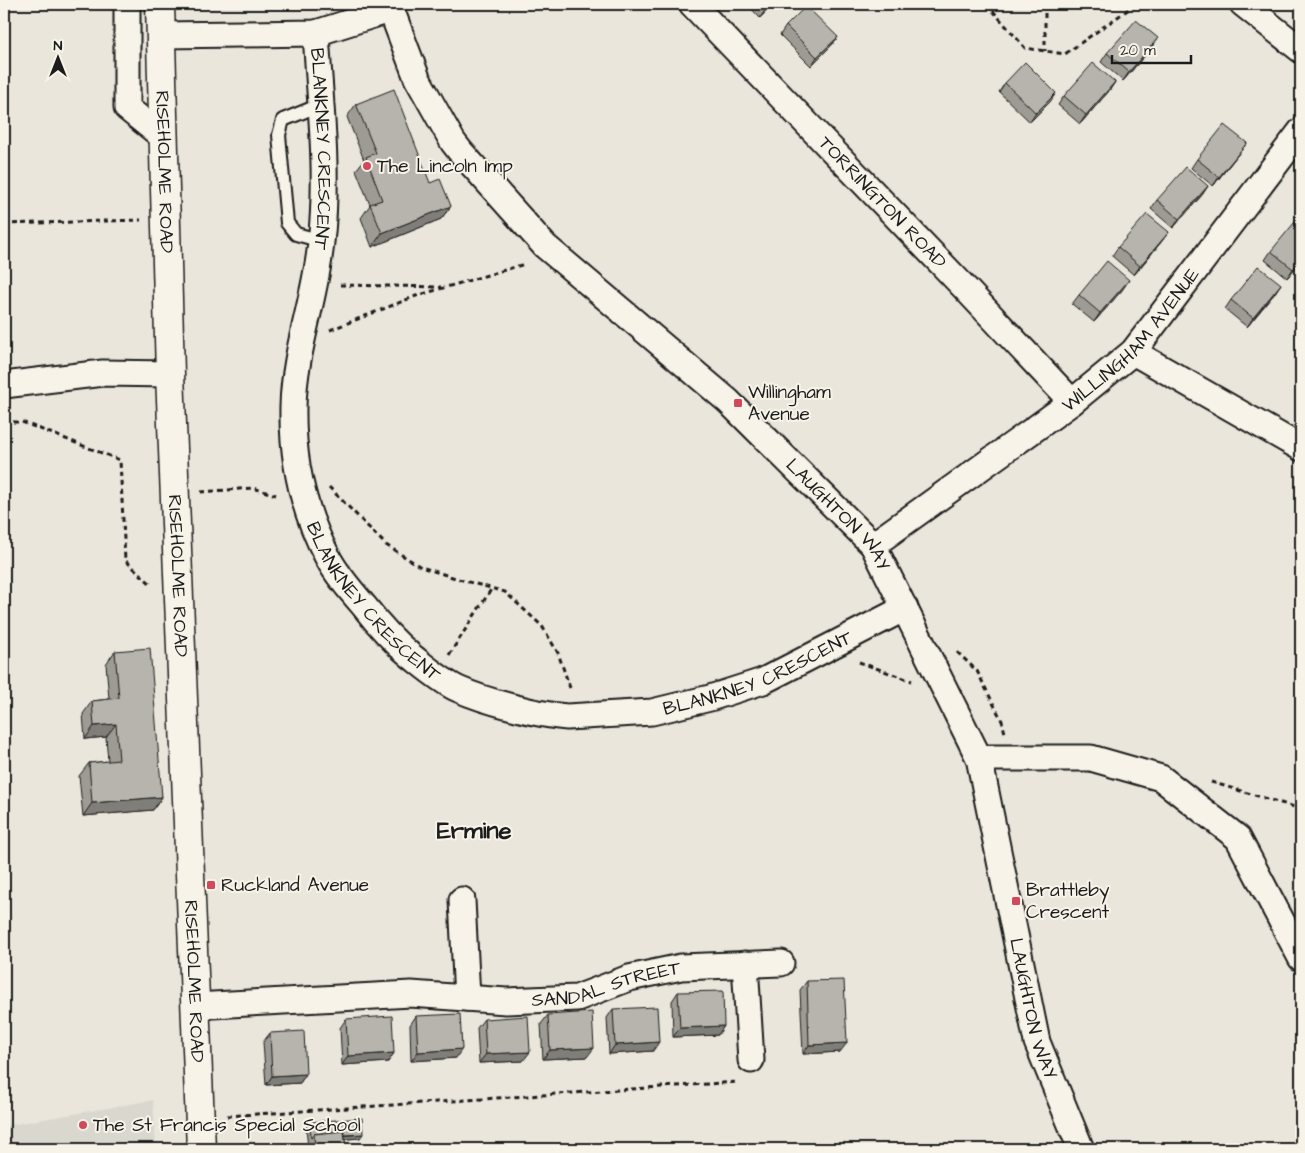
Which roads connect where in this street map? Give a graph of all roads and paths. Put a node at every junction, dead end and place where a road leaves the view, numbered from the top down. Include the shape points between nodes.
1 (127, 4) edge
2 (160, 4) edge
3 (692, 4) edge
4 (987, 4) edge
5 (1045, 4) edge
6 (1136, 4) edge
7 (1243, 4) edge
8 (390, 6) edge
9 (316, 33) junction
10 (161, 35) junction
11 (1301, 50) edge
12 (1045, 51) junction
13 (320, 104) junction
14 (1301, 132) edge
15 (163, 137) junction
16 (166, 219) junction
17 (4, 224) edge
18 (322, 241) junction
19 (557, 256) junction
20 (314, 284) junction
21 (444, 288) junction
22 (302, 341) junction
23 (1133, 352) junction
24 (170, 374) junction
25 (4, 385) edge
26 (1072, 402) junction
27 (4, 422) edge
28 (1301, 448) edge
29 (328, 487) dead end
30 (218, 490) dead end
31 (304, 498) junction
32 (873, 545) junction
33 (492, 588) junction
34 (905, 608) junction
35 (180, 610) junction
36 (919, 637) junction
37 (825, 650) junction
38 (437, 675) junction
39 (947, 694) junction
40 (579, 716) junction
41 (979, 758) junction
42 (1011, 758) junction
43 (1208, 782) dead end
44 (1301, 809) edge
45 (462, 900) dead end
46 (1301, 958) edge
47 (781, 963) dead end
48 (745, 964) junction
49 (467, 998) junction
50 (195, 1006) junction
51 (745, 1071) joint
52 (199, 1118) junction
53 (201, 1149) edge
54 (1081, 1149) edge

1 - 15 street via 127,108
2 - 10 main road, RISEHOLME ROAD
3 - 26 street, TORRINGTON ROAD
4 - 12 path via 1025,48
5 - 12 path
6 - 12 path via 1065,54
7 - 11 street
8 - 9 street
8 - 19 street, LAUGHTON WAY via 417,78 453,142
9 - 10 street
9 - 13 street, BLANKNEY CRESCENT
10 - 15 main road, RISEHOLME ROAD
13 - 18 street, BLANKNEY CRESCENT via 324,162
13 - 18 lane via 284,120 279,135 287,223 296,234
14 - 23 street, WILLINGHAM AVENUE
15 - 16 main road, RISEHOLME ROAD
16 - 17 path
16 - 24 main road, RISEHOLME ROAD
18 - 20 street, BLANKNEY CRESCENT
19 - 21 path
19 - 32 street, LAUGHTON WAY via 728,401
20 - 21 path
20 - 22 street, BLANKNEY CRESCENT
21 - 22 path
22 - 31 street, BLANKNEY CRESCENT via 293,406 294,452
23 - 26 street, WILLINGHAM AVENUE
23 - 28 street
24 - 25 street via 103,373
24 - 35 main road, RISEHOLME ROAD
26 - 32 street, WILLINGHAM AVENUE
27 - 35 path via 22,422 120,460 125,560
29 - 33 path via 386,546 421,566
30 - 31 path via 253,488 282,497
31 - 38 street, BLANKNEY CRESCENT via 327,557 352,592 386,633
32 - 34 street, LAUGHTON WAY
33 - 38 path
33 - 40 path via 505,592 542,626 558,653
34 - 36 street, LAUGHTON WAY
34 - 37 street, BLANKNEY CRESCENT
35 - 50 main road, RISEHOLME ROAD
36 - 39 street, LAUGHTON WAY
36 - 42 path via 953,648 977,671 1002,720
37 - 39 path
37 - 40 street, BLANKNEY CRESCENT via 763,682 710,698 652,712
38 - 40 street, BLANKNEY CRESCENT via 456,688 491,700 554,716
39 - 41 street, LAUGHTON WAY
41 - 42 street
41 - 54 street, LAUGHTON WAY via 1037,1042
42 - 46 street via 1091,758 1160,778 1238,838
43 - 44 path
45 - 49 street
47 - 48 street, SANDAL STREET
48 - 49 street, SANDAL STREET via 672,969 629,978 577,998 506,1001
48 - 51 street
49 - 50 street, SANDAL STREET via 411,994
50 - 52 main road, RISEHOLME ROAD
51 - 52 path
52 - 53 main road, RISEHOLME ROAD

